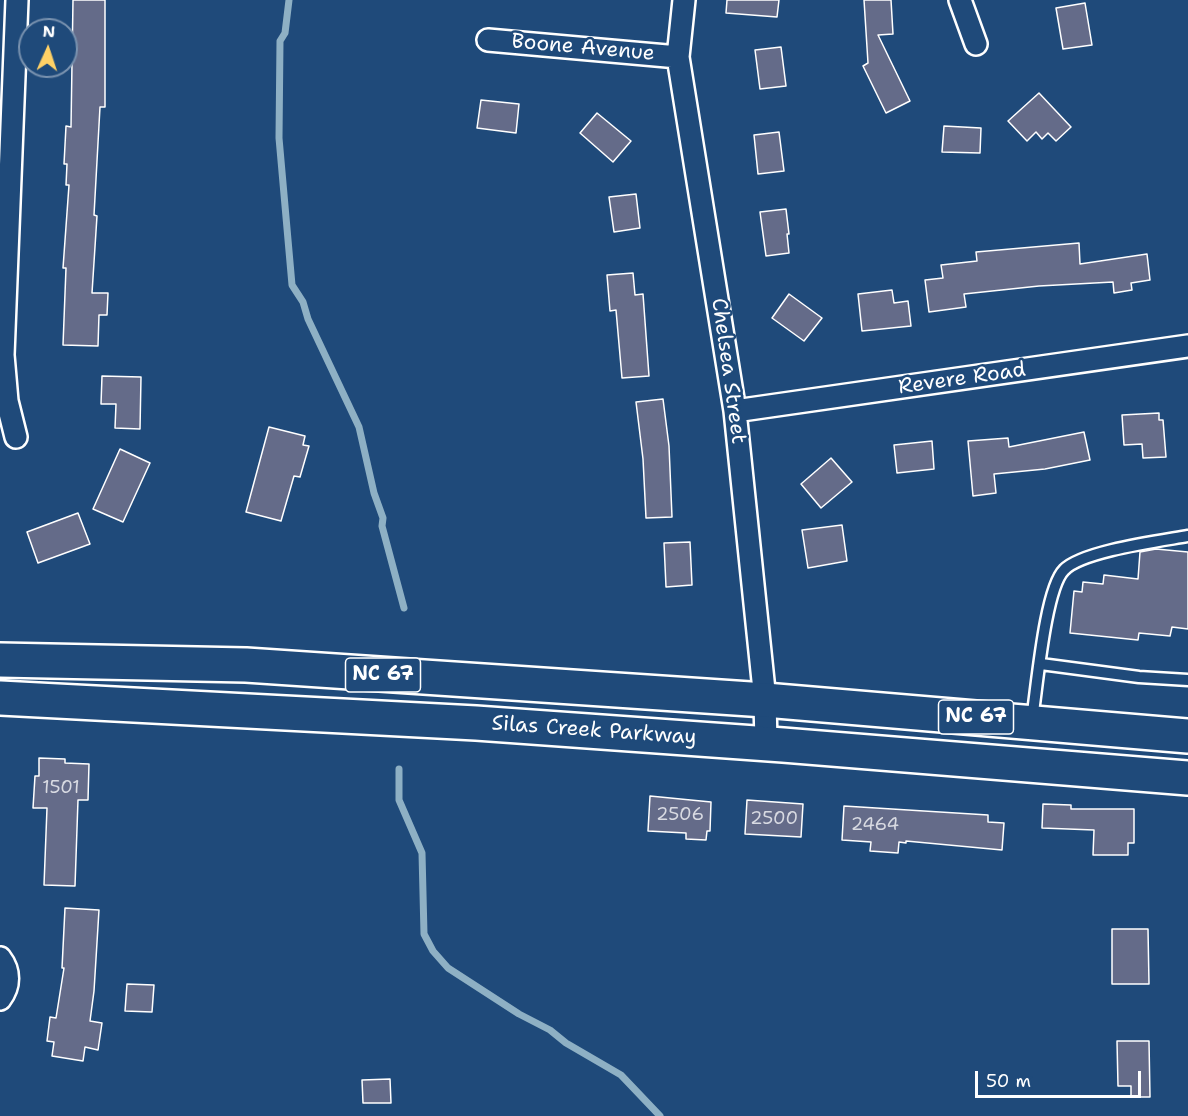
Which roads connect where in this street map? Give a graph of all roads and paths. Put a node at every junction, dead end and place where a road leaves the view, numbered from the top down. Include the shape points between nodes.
1 (17, 0) edge
2 (684, 0) edge
3 (960, 0) edge
4 (488, 40) dead end
5 (976, 44) dead end
6 (678, 57) junction
7 (1188, 346) edge
8 (735, 411) junction
9 (16, 437) dead end
10 (1188, 536) edge
11 (0, 660) edge
12 (1041, 664) junction
13 (1188, 680) edge
14 (0, 698) edge
15 (765, 700) junction
16 (1032, 722) junction
17 (1188, 736) edge
18 (766, 744) junction
19 (1188, 778) edge
20 (0, 958) edge
21 (0, 999) edge

1 - 9 street via 3,355 7,400
2 - 6 street, Chelsea Street
3 - 5 street
4 - 6 street, Boone Avenue
6 - 8 street, Chelsea Street
7 - 8 street, Revere Road
8 - 15 street, Chelsea Street
10 - 12 lane via 1121,548 1074,562 1062,571 1051,593
11 - 15 main road, Silas Creek Parkway / NC 67 via 246,665
12 - 13 lane
12 - 16 lane
14 - 18 main road, Silas Creek Parkway / NC 67 via 476,723
15 - 16 main road, Silas Creek Parkway / NC 67
15 - 18 street, Chelsea Street
16 - 17 main road, Silas Creek Parkway / NC 67
18 - 19 main road, Silas Creek Parkway / NC 67
20 - 21 street via 8,979

